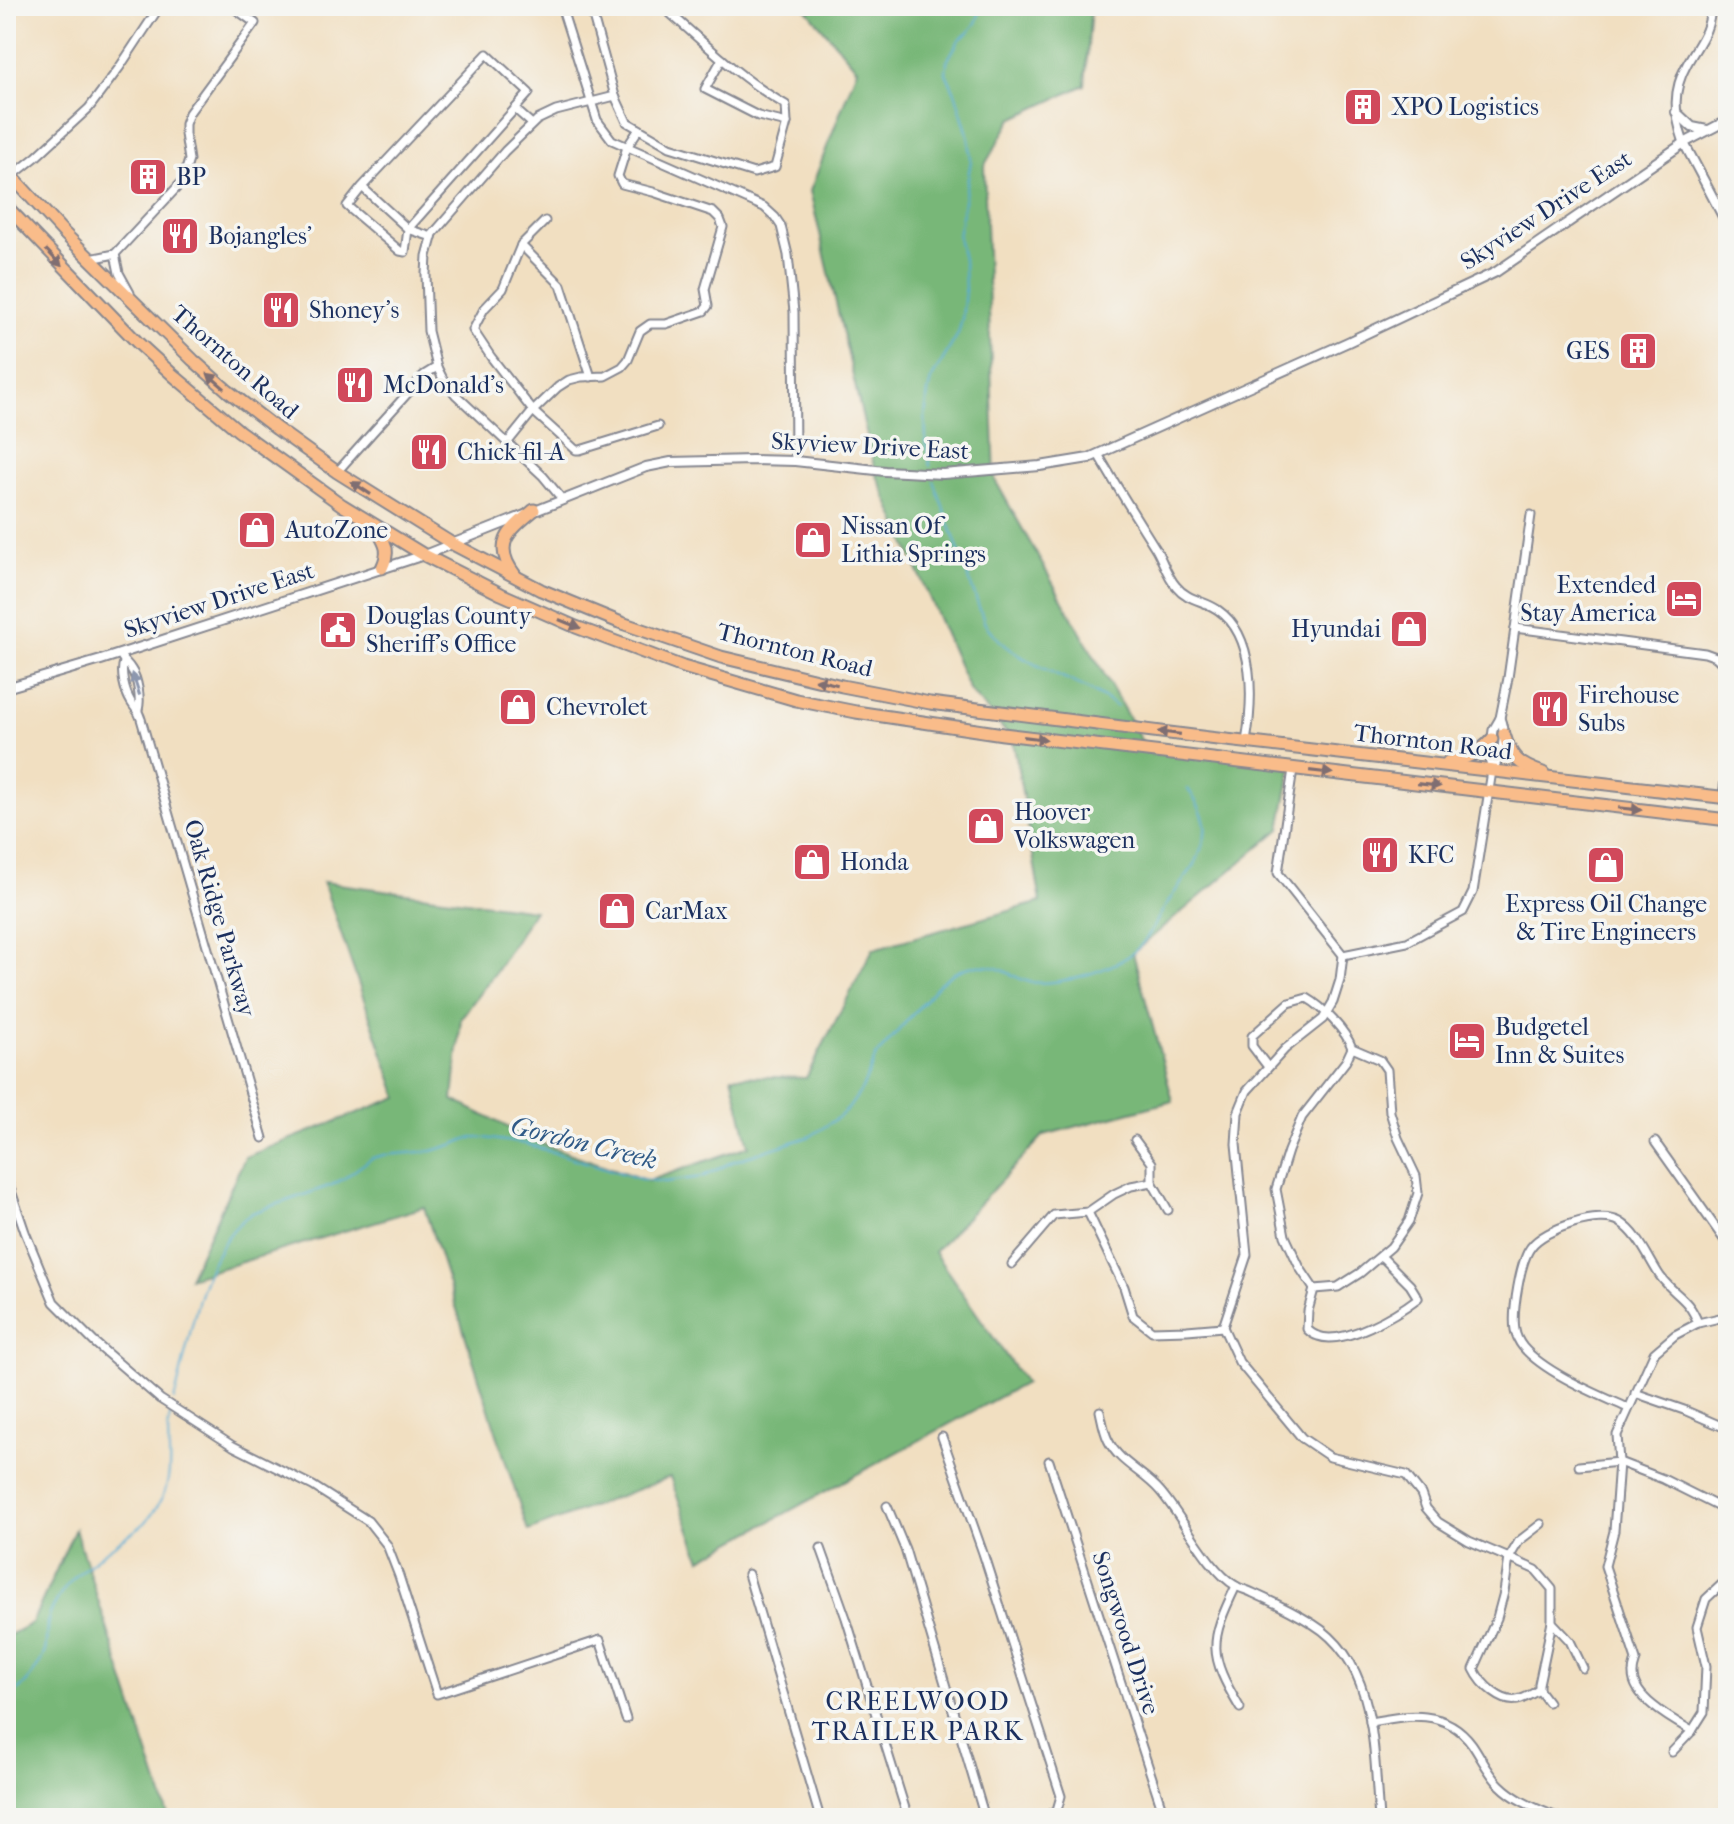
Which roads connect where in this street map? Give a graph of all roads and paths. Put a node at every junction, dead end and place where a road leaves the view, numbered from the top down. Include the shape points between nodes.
1 (160, 6) edge
2 (231, 6) edge
3 (561, 6) edge
4 (592, 6) edge
5 (662, 6) edge
6 (1711, 6) edge
7 (722, 59) junction
8 (615, 96) junction
9 (590, 101) junction
10 (515, 109) junction
11 (1676, 112) junction
12 (1728, 120) edge
13 (787, 123) junction
14 (532, 124) junction
15 (639, 129) junction
16 (1707, 130) junction
17 (1684, 143) junction
18 (627, 147) junction
19 (8, 176) edge
20 (362, 187) junction
21 (6, 206) edge
22 (545, 221) dead end
23 (1728, 226) edge
24 (408, 229) junction
25 (432, 237) junction
26 (521, 245) junction
27 (115, 254) junction
28 (90, 259) junction
29 (133, 302) junction
30 (437, 367) junction
31 (591, 377) junction
32 (533, 411) junction
33 (658, 426) dead end
34 (508, 442) junction
35 (1098, 454) junction
36 (795, 461) junction
37 (337, 472) junction
38 (562, 499) junction
39 (534, 510) junction
40 (1531, 515) dead end
41 (374, 526) junction
42 (451, 543) junction
43 (424, 555) junction
44 (382, 568) junction
45 (518, 578) junction
46 (1515, 628) junction
47 (122, 657) junction
48 (1728, 669) edge
49 (6, 688) edge
50 (1500, 718) junction
51 (1498, 736) junction
52 (1246, 742) junction
53 (1728, 749) edge
54 (1434, 764) junction
55 (1293, 769) junction
56 (1492, 771) junction
57 (1558, 779) junction
58 (1488, 792) junction
59 (1726, 798) edge
60 (1728, 820) edge
61 (1343, 955) junction
62 (1326, 1014) junction
63 (1352, 1048) junction
64 (1268, 1067) junction
65 (263, 1138) dead end
66 (1135, 1140) dead end
67 (1655, 1142) dead end
68 (6, 1176) edge
69 (1152, 1182) junction
70 (1168, 1210) dead end
71 (1088, 1212) junction
72 (1728, 1245) edge
73 (1381, 1256) junction
74 (1012, 1264) dead end
75 (1314, 1289) junction
76 (1728, 1316) edge
77 (1698, 1323) junction
78 (1223, 1327) junction
79 (1635, 1393) junction
80 (1628, 1408) junction
81 (1100, 1411) dead end
82 (1728, 1429) edge
83 (942, 1437) dead end
84 (1049, 1461) dead end
85 (1619, 1462) junction
86 (1579, 1466) dead end
87 (887, 1506) dead end
88 (1723, 1509) dead end
89 (1541, 1524) dead end
90 (821, 1548) dead end
91 (1509, 1558) junction
92 (748, 1574) dead end
93 (1728, 1581) edge
94 (1236, 1586) junction
95 (1552, 1622) junction
96 (1583, 1668) dead end
97 (1539, 1690) junction
98 (1548, 1702) dead end
99 (1240, 1708) dead end
100 (626, 1719) dead end
101 (1370, 1722) junction
102 (1692, 1731) junction
103 (1672, 1752) dead end
104 (820, 1818) edge
105 (908, 1818) edge
106 (985, 1818) edge
107 (1043, 1818) edge
108 (1165, 1818) edge
109 (1379, 1818) edge
110 (1559, 1818) edge

1 - 19 street via 89,108
2 - 27 street via 255,23 189,113 189,160 182,182
3 - 9 street
4 - 8 street
5 - 7 street
6 - 11 street via 1704,38 1678,82
7 - 13 street via 786,105
7 - 13 street via 705,89 758,116
8 - 9 street
8 - 15 street via 627,122
9 - 14 street
9 - 18 street via 612,140
10 - 14 street
10 - 20 street via 529,93 487,54
10 - 24 street
11 - 16 street via 1692,127
11 - 17 street
12 - 16 street, Skyview Drive East
13 - 15 street via 775,167 754,173 670,147
14 - 25 street
15 - 18 street
16 - 17 street, Skyview Drive East
17 - 23 street
17 - 35 street, Skyview Drive East via 1496,272
18 - 31 street via 618,176 622,184 713,212 723,227 704,311 650,324 640,331 622,367
18 - 36 street via 764,207 781,226 794,312
19 - 28 highway, Thornton Road
20 - 24 street
20 - 24 street via 347,206 400,251 405,252
21 -> 41 highway, Thornton Road via 182,383 239,431
22 - 26 street
24 - 25 street
25 - 30 street via 427,320
26 - 31 street via 561,285
26 - 32 street via 503,289 473,330
27 - 28 street
27 - 29 street
28 - 29 highway, Thornton Road
37 -> 29 highway, Thornton Road via 212,377
30 - 34 street via 456,395
30 - 37 street
31 - 32 street via 569,380
32 - 33 street via 576,450
32 - 34 street
34 - 38 street
35 - 36 street, Skyview Drive East via 1040,466 943,474
35 - 52 street via 1178,589 1210,604 1237,628 1250,687
36 - 38 street, Skyview Drive East via 671,462
42 -> 37 highway, Thornton Road
38 - 39 street, Skyview Drive East
39 - 42 street, Skyview Drive East
39 - 45 highway via 505,542 506,562
40 - 46 street
41 - 43 highway, Thornton Road
41 - 44 highway via 387,551
42 - 43 street, Skyview Drive East
42 - 45 highway, Thornton Road
43 - 44 street, Skyview Drive East
43 -> 55 highway, Thornton Road via 576,627 776,695 1003,734
44 - 47 street, Skyview Drive East
52 -> 45 highway, Thornton Road via 969,709 842,686 721,657 604,616
46 - 48 street via 1700,652 1716,657
46 - 50 street
47 - 49 street, Skyview Drive East
47 - 65 street, Oak Ridge Parkway via 131,667 141,699 138,710
50 - 51 street via 1493,730
50 - 51 street via 1505,729
51 - 54 highway via 1477,754
51 - 56 street via 1489,759
51 - 56 street via 1500,759
51 - 57 highway via 1517,760
52 - 54 highway, Thornton Road
53 - 59 street
54 - 56 highway, Thornton Road
55 -> 58 highway, Thornton Road
55 - 61 street via 1278,873
56 - 57 highway, Thornton Road
56 - 58 street
57 - 59 highway, Thornton Road
58 -> 60 highway, Thornton Road
58 - 61 street via 1473,892 1463,912 1407,942
61 - 62 street via 1340,980
62 - 63 street
62 - 64 street
62 - 64 street via 1307,998 1289,1003 1252,1036 1252,1046
63 - 73 street via 1380,1060 1387,1070 1390,1112 1416,1176 1418,1193 1409,1221
63 - 75 street via 1302,1117 1276,1189 1285,1236
64 - 78 street via 1247,1091 1238,1113 1247,1255
66 - 69 street via 1152,1163
67 - 72 street
68 - 100 street via 54,1302 94,1342 160,1399 368,1521 387,1545 437,1694 600,1640
69 - 70 street
69 - 71 street via 1131,1186
71 - 74 street via 1054,1215
71 - 78 street via 1133,1316 1152,1331
73 - 75 street via 1338,1287
73 - 75 street via 1418,1298 1378,1323 1347,1336 1319,1337 1307,1329
76 - 77 street
77 - 79 street via 1654,1353
77 - 80 street via 1687,1302 1660,1276 1621,1223 1599,1217 1562,1227 1532,1245 1523,1260 1518,1291 1517,1338 1542,1363
78 - 91 street via 1239,1362 1302,1438 1330,1457 1406,1475 1438,1522
79 - 80 street
79 - 82 street
80 - 85 street via 1617,1435
81 - 94 street via 1116,1453 1156,1486
83 - 107 street via 1061,1796 1057,1810
84 - 108 street, Songwood Drive
85 - 86 street
85 - 88 street
85 - 102 street via 1614,1531 1605,1566 1636,1660 1632,1675 1658,1711
87 - 106 street via 905,1549
89 - 91 street via 1519,1541
90 - 105 street
91 - 95 street via 1536,1570 1552,1589
91 - 97 street via 1497,1618 1474,1669 1505,1699 1521,1699
92 - 104 street
93 - 102 street via 1706,1599 1697,1627 1706,1666 1705,1695 1704,1712
94 - 99 street via 1215,1644 1223,1680
94 - 101 street via 1313,1624 1335,1641 1360,1682
95 - 96 street via 1570,1641
95 - 97 street
97 - 98 street
101 - 109 street
101 - 110 street via 1422,1716 1450,1723 1472,1743 1498,1783 1521,1801
102 - 103 street

